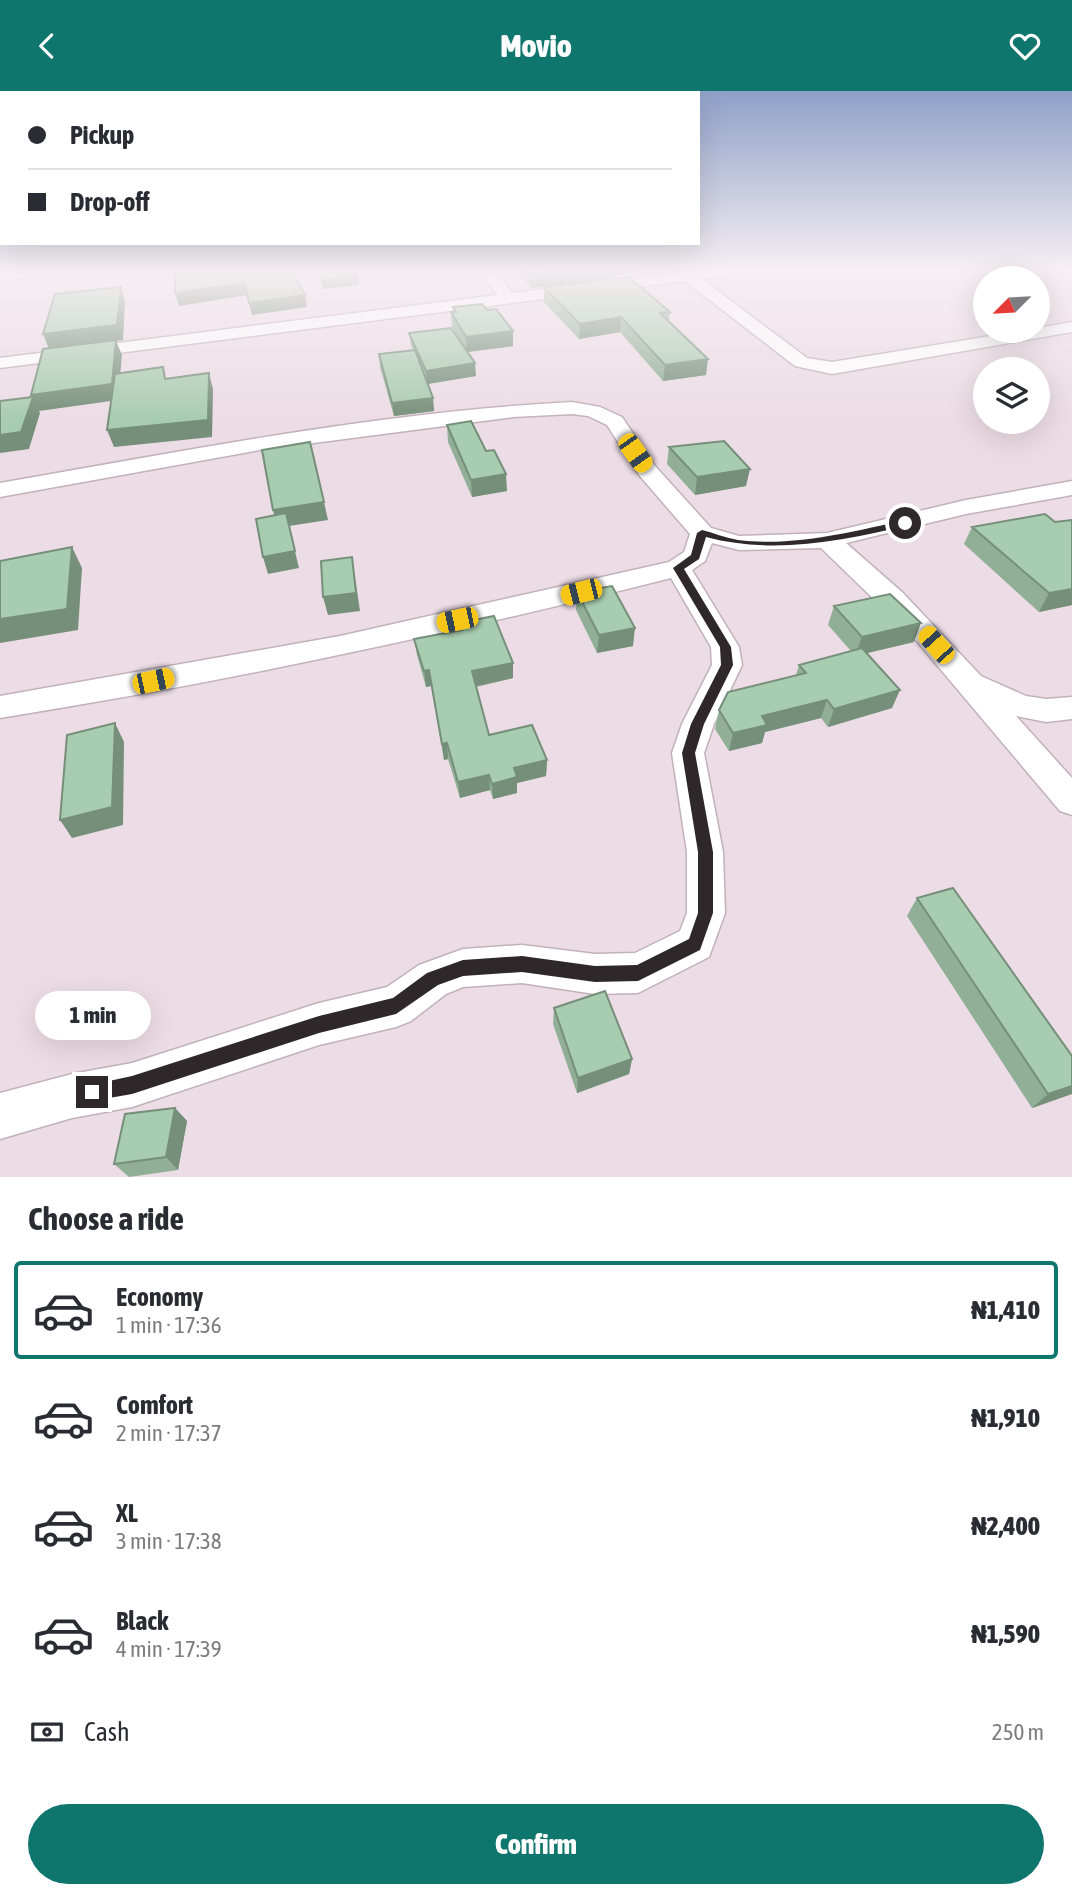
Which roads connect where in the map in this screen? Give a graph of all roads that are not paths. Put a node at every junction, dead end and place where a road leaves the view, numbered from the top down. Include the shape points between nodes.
1 (339, 320) edge
2 (746, 320) edge
3 (1072, 327) edge
4 (0, 363) edge
5 (1072, 488) edge
6 (0, 491) edge
7 (702, 533) junction
8 (827, 540) junction
9 (678, 568) junction
10 (967, 680) junction
11 (0, 707) edge
12 (1072, 708) edge
13 (1072, 801) edge
14 (0, 1116) edge

1 - 4 street
2 - 3 street via 801,362 815,366 855,365
5 - 8 street
6 - 7 street via 273,443 513,411 572,408 615,421 647,470
7 - 8 street via 739,543
7 - 9 street via 696,556
8 - 10 street via 864,569
9 - 11 street via 307,653
9 - 14 street via 725,647 727,665 688,753 705,852 706,913 695,944 638,973 595,974 522,964 463,968 432,979 396,1006 319,1024 132,1085 72,1095
10 - 12 street via 1009,703 1046,713
10 - 13 street

